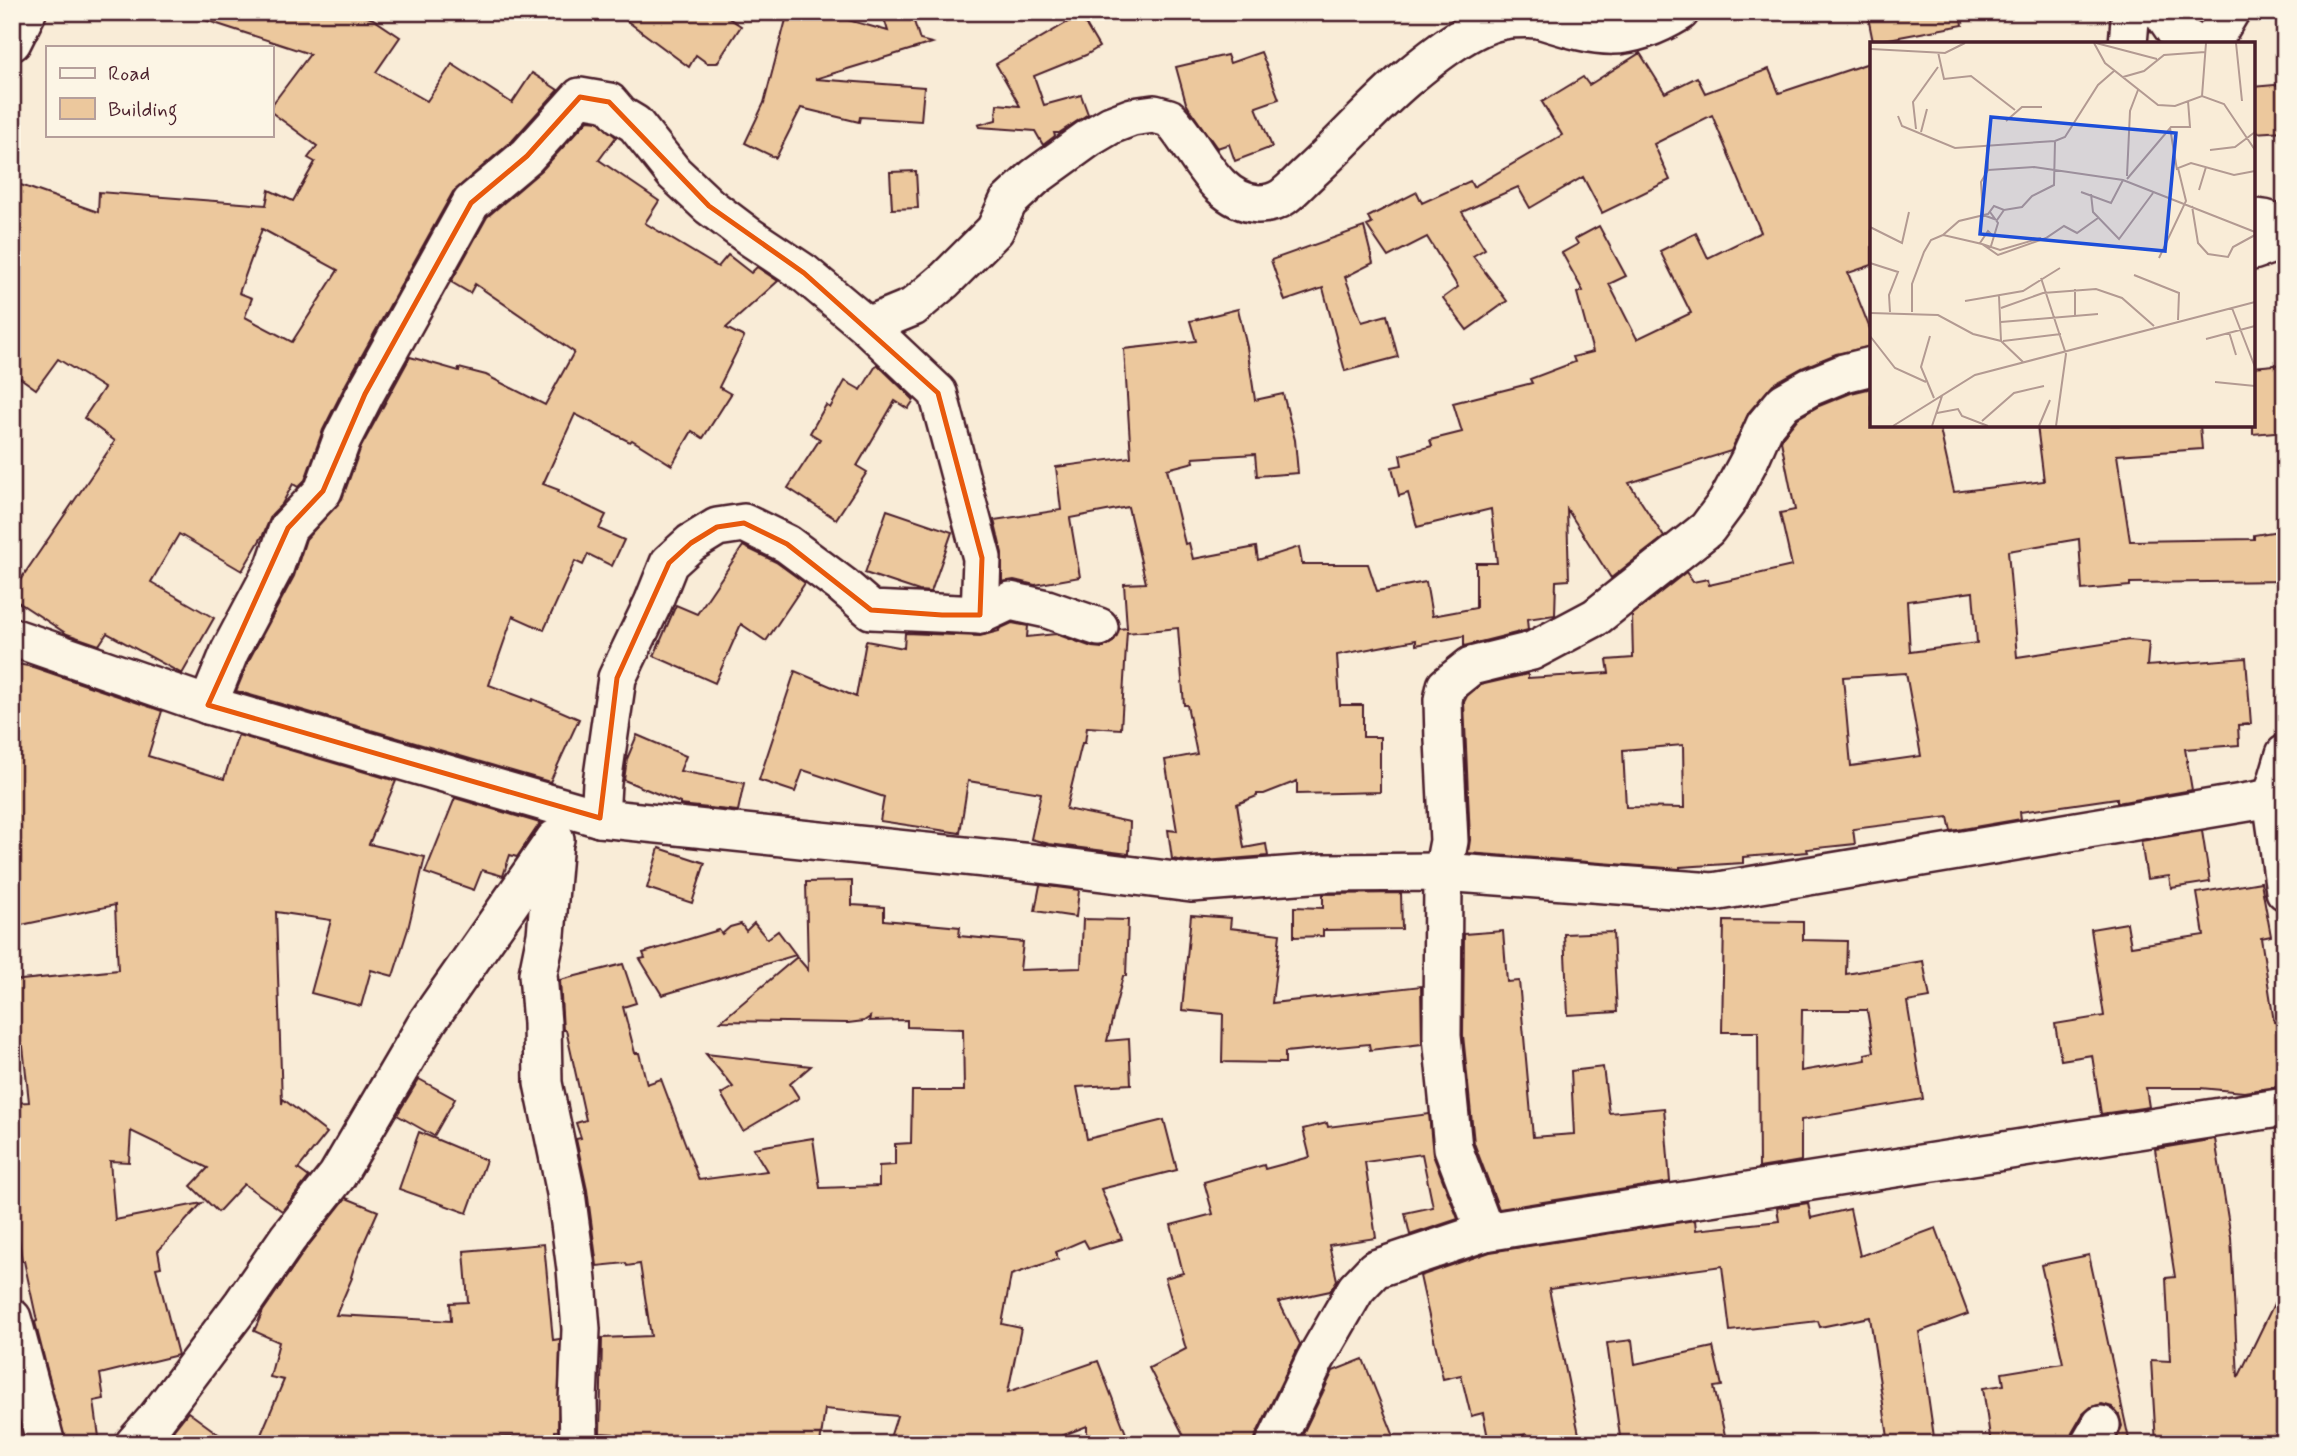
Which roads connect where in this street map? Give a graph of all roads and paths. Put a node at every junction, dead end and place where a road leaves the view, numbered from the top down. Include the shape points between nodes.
1 (27, 12) edge
2 (1681, 12) edge
3 (2136, 12) edge
4 (2162, 12) edge
5 (2230, 12) edge
6 (1554, 16) edge
7 (12, 42) edge
8 (2128, 42) edge
9 (2193, 42) edge
10 (2212, 42) edge
11 (2255, 218) edge
12 (2285, 239) edge
13 (2255, 250) edge
14 (867, 326) junction
15 (1870, 366) edge
16 (980, 615) junction
17 (1099, 627) dead end
18 (12, 637) edge
19 (208, 705) junction
20 (2285, 754) edge
21 (2272, 798) junction
22 (589, 815) junction
23 (555, 839) junction
24 (1443, 872) junction
25 (2285, 891) edge
26 (2285, 1107) edge
27 (1485, 1232) junction
28 (12, 1318) edge
29 (46, 1444) edge
30 (134, 1444) edge
31 (579, 1444) edge
32 (1275, 1444) edge

1 - 7 street
2 - 6 street via 1644,30 1618,36 1588,35
3 - 8 street via 2130,20
4 - 9 street via 2175,31
5 - 10 street
6 - 14 street via 1486,24 1441,51 1281,198 1267,203 1247,202 1229,193 1169,118 1154,114 1111,125 1035,177 1008,202 995,230 913,307
11 - 12 street via 2276,223
12 - 13 street
14 - 16 street via 938,393 982,558
14 - 19 street via 804,273 709,206 610,102 580,97 527,156 471,202 342,439 323,491 289,528
15 - 24 street via 1810,387 1784,402 1765,425 1751,459 1707,529 1596,617 1532,651 1471,666 1446,686 1449,841
16 - 17 street via 1010,601
16 - 22 street via 871,610 787,544 744,523 717,527 669,563 617,678 602,783
18 - 19 street
19 - 22 street
20 - 21 street
21 - 24 street via 1713,892
21 - 25 street
22 - 23 street
22 - 24 street via 1191,883 1324,873
23 - 30 street via 428,1021 337,1176
23 - 31 street via 538,974 543,1083 576,1269 581,1329
24 - 27 street via 1442,1036 1453,1148
26 - 27 street
27 - 32 street via 1375,1269 1356,1289 1315,1360
28 - 29 street

